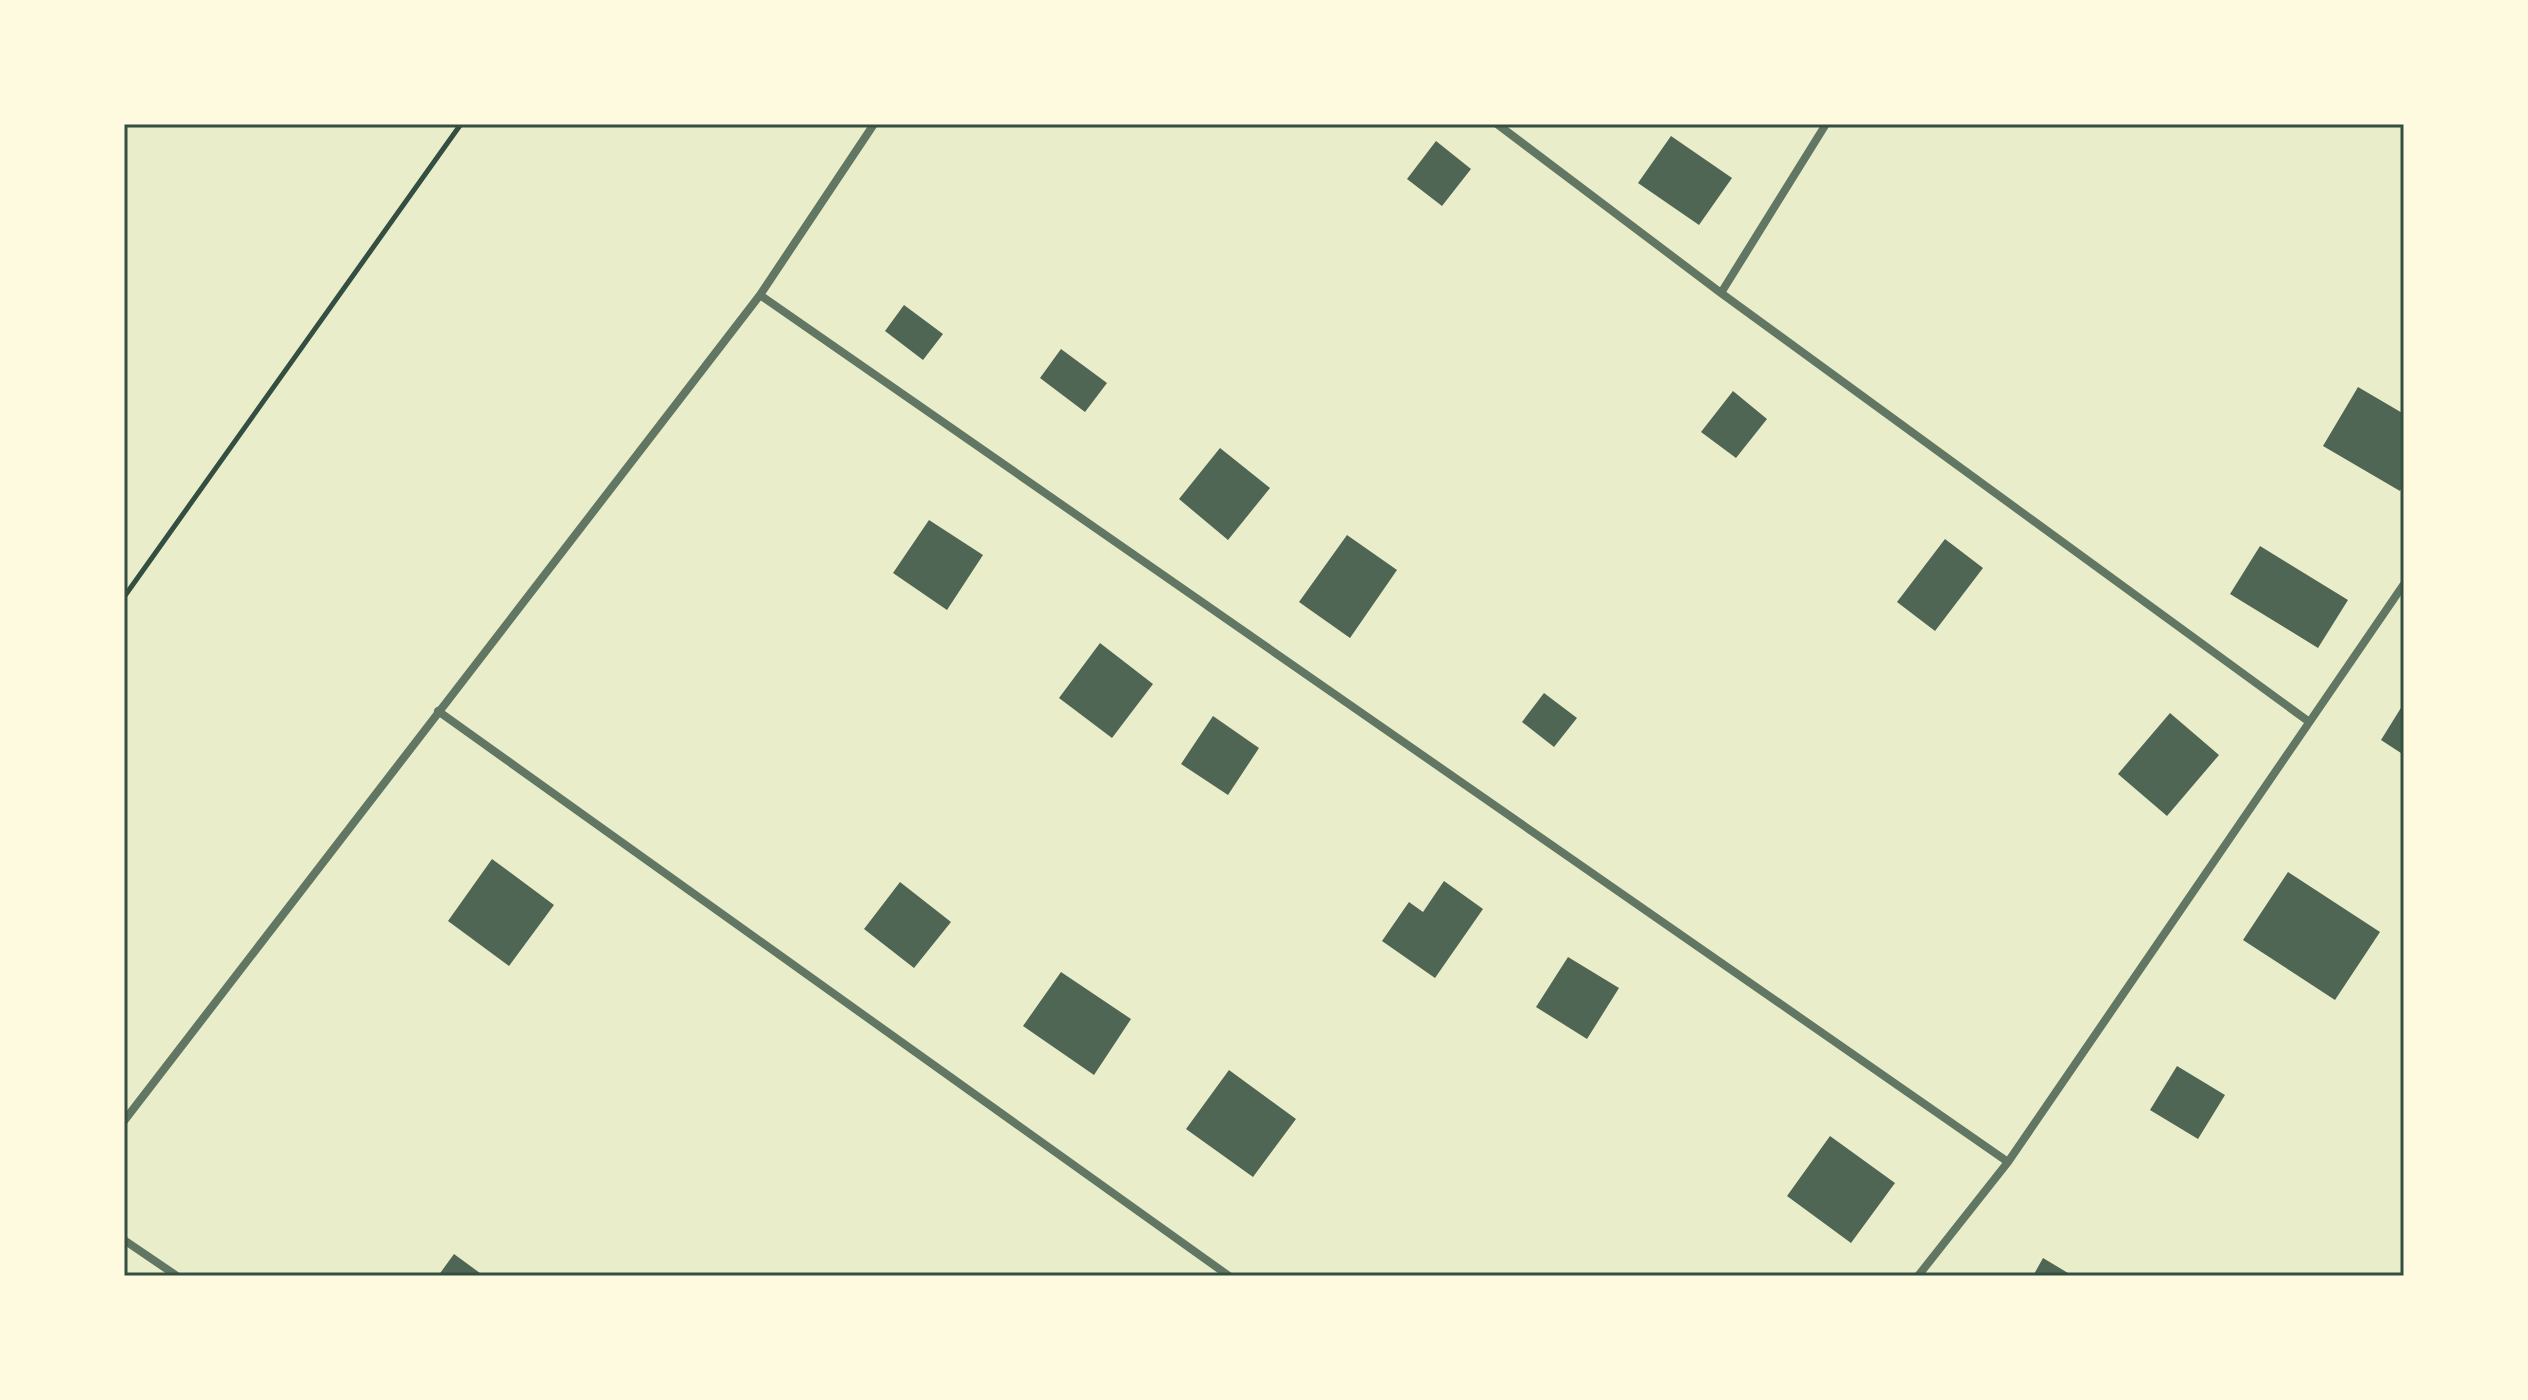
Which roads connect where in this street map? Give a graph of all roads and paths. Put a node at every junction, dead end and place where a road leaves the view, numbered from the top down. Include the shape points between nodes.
1 (461, 124) edge
2 (874, 124) edge
3 (1497, 124) edge
4 (1826, 124) edge
5 (1721, 293) junction
6 (760, 295) junction
7 (2404, 584) edge
8 (124, 597) edge
9 (438, 711) junction
10 (2308, 721) junction
11 (124, 1121) edge
12 (2008, 1162) junction
13 (124, 1240) edge
14 (177, 1276) edge
15 (1229, 1276) edge
16 (1918, 1276) edge

1 - 8 path
2 - 6 street
3 - 5 street
4 - 5 street
5 - 10 street
6 - 9 street
6 - 12 street
7 - 10 street
9 - 11 street
9 - 15 street
10 - 12 street
12 - 16 street
13 - 14 street

